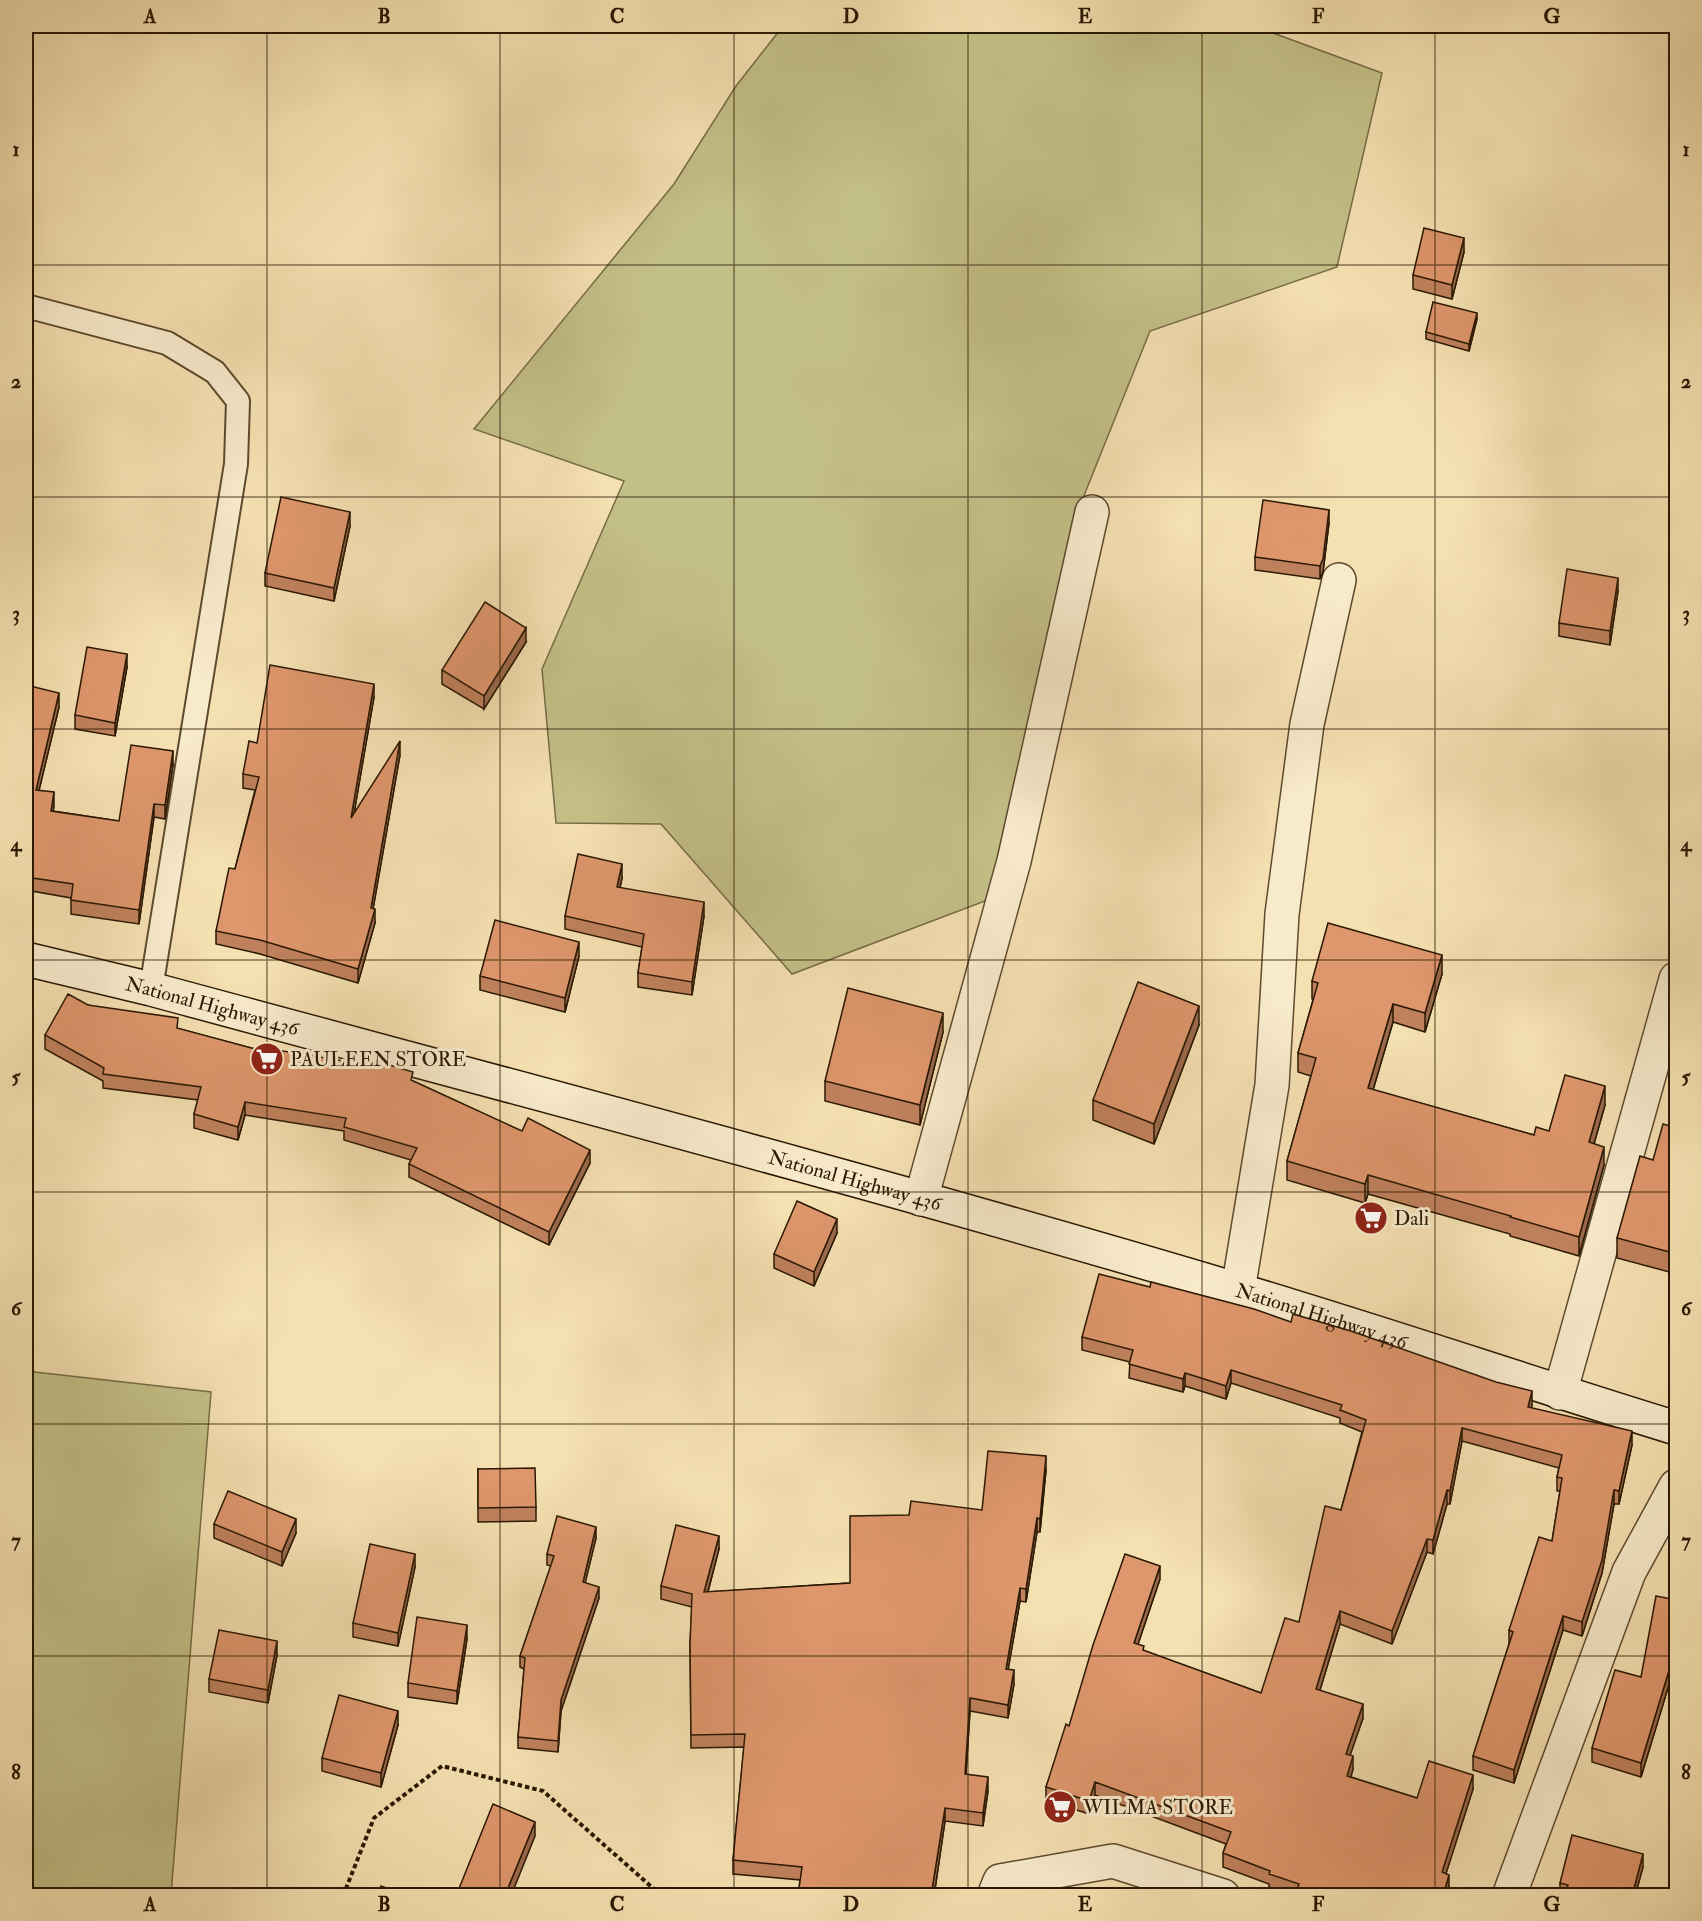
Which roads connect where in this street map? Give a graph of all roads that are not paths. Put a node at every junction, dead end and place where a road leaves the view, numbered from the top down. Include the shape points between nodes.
1 (26, 306) edge
2 (1092, 512) dead end
3 (1339, 580) dead end
4 (26, 959) edge
5 (1677, 979) edge
6 (151, 989) junction
7 (921, 1198) junction
8 (1238, 1290) junction
9 (1560, 1393) junction
10 (1677, 1428) edge
11 (1677, 1486) edge
12 (994, 1896) edge
13 (1223, 1896) edge
14 (1509, 1896) edge

1 - 6 lane via 167,344 215,372 238,401 236,464
2 - 7 street via 1014,861
3 - 8 street via 1307,724 1282,914 1272,1085
4 - 6 street, National Highway 436
5 - 9 street
6 - 7 street, National Highway 436
7 - 8 street, National Highway 436
8 - 9 street, National Highway 436
9 - 10 street, National Highway 436
11 - 14 street via 1629,1572
12 - 13 street via 1000,1881 1113,1861

